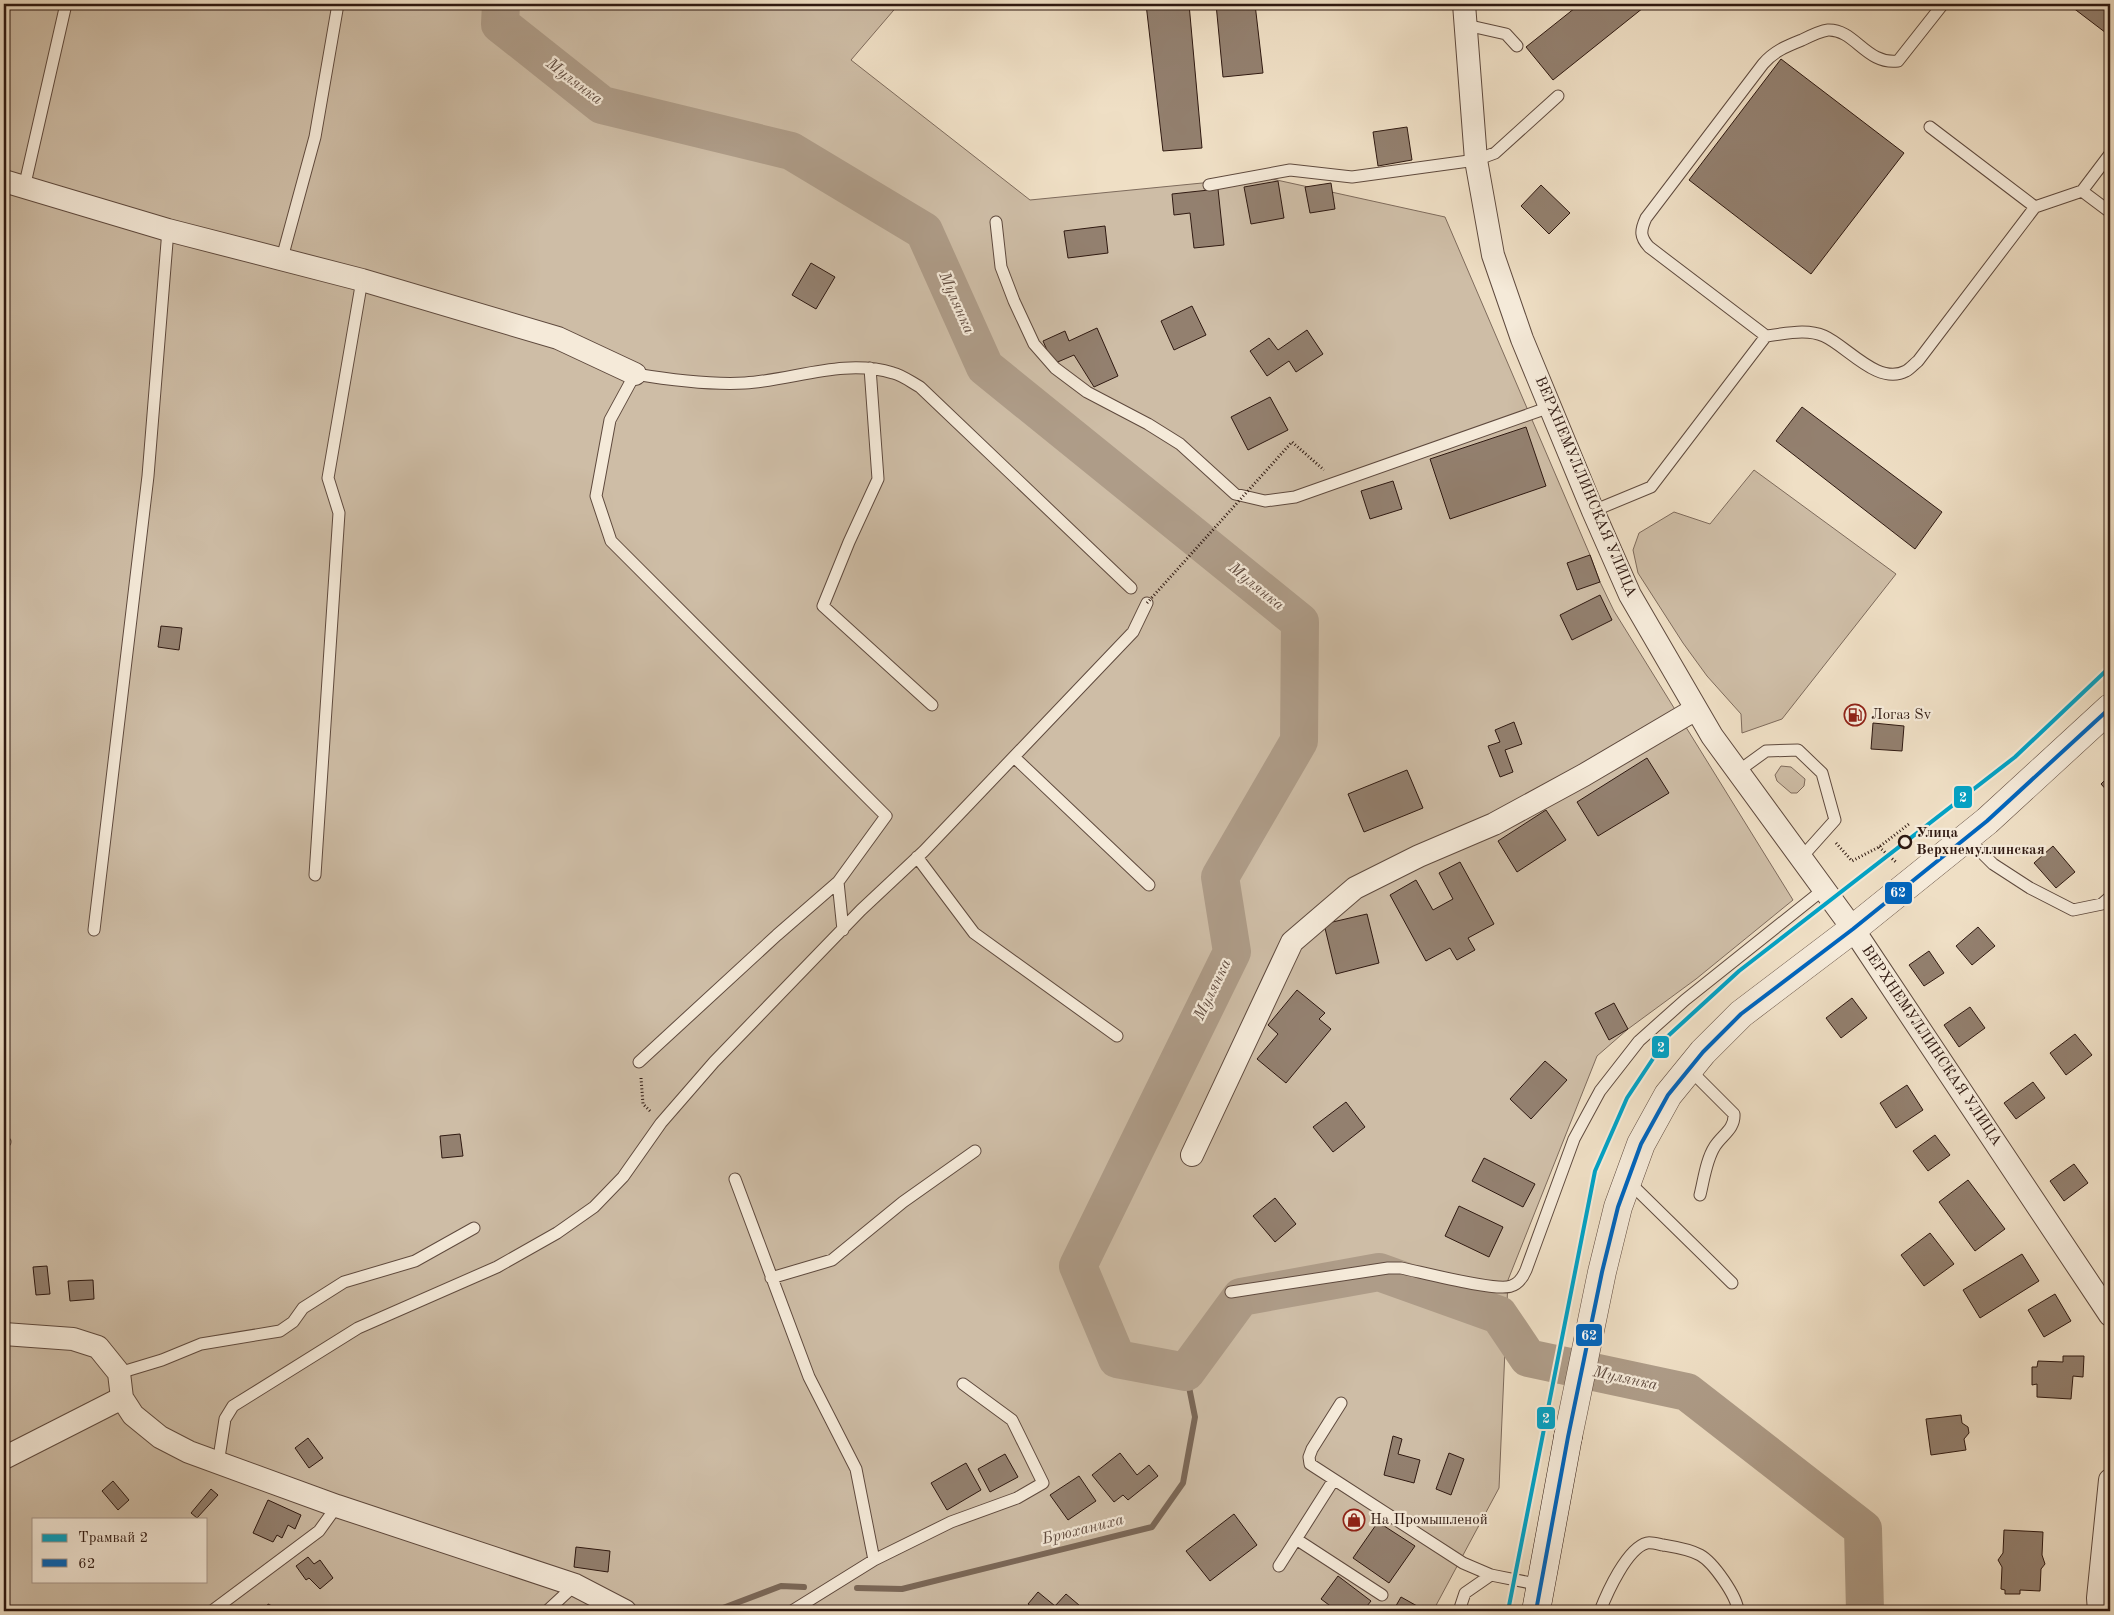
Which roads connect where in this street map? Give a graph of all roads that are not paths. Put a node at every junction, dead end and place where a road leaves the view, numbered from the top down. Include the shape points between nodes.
1 (66, 4) edge
2 (338, 4) edge
3 (1943, 4) edge
4 (1462, 10) edge
5 (1517, 46) dead end
6 (1558, 96) dead end
7 (1930, 127) dead end
8 (2110, 154) edge
9 (1476, 160) junction
10 (14, 185) edge
11 (1209, 185) dead end
12 (2082, 191) junction
13 (2035, 207) junction
14 (2110, 212) edge
15 (996, 222) dead end
16 (168, 230) junction
17 (282, 258) junction
18 (362, 280) junction
19 (1766, 336) junction
20 (870, 368) junction
21 (634, 374) junction
22 (1550, 407) junction
23 (1593, 511) junction
24 (1131, 588) dead end
25 (1147, 603) road end
26 (932, 705) dead end
27 (2110, 708) edge
28 (1696, 709) junction
29 (1014, 756) junction
30 (1737, 772) junction
31 (1966, 837) junction
32 (917, 857) junction
33 (1801, 858) junction
34 (315, 875) dead end
35 (838, 882) junction
36 (1149, 885) dead end
37 (1824, 889) junction
38 (2110, 897) edge
39 (1853, 929) junction
40 (94, 930) dead end
41 (843, 930) junction
42 (1117, 1036) dead end
43 (639, 1062) road end
44 (1689, 1069) junction
45 (974, 1151) dead end
46 (1192, 1155) dead end
47 (735, 1179) dead end
48 (1627, 1181) junction
49 (1700, 1195) dead end
50 (474, 1228) dead end
51 (771, 1278) junction
52 (1732, 1283) dead end
53 (1231, 1292) dead end
54 (2110, 1315) edge
55 (4, 1334) edge
56 (119, 1372) junction
57 (963, 1384) dead end
58 (122, 1398) junction
59 (1341, 1403) dead end
60 (4, 1458) edge
61 (218, 1464) junction
62 (2110, 1480) edge
63 (1333, 1481) junction
64 (337, 1506) junction
65 (1296, 1539) junction
66 (874, 1560) junction
67 (1279, 1566) dead end
68 (1491, 1575) junction
69 (575, 1585) junction
70 (1542, 1585) junction
71 (1382, 1594) dead end
72 (212, 1611) edge
73 (547, 1611) edge
74 (625, 1611) edge
75 (792, 1611) edge
76 (1460, 1611) edge
77 (1536, 1611) edge
78 (1600, 1611) edge
79 (1738, 1611) edge
80 (2099, 1611) edge

1 - 10 lane
2 - 17 lane via 315,137
3 - 19 lane via 1898,61 1875,58 1838,32 1828,30 1778,50 1763,64 1646,218 1641,229 1642,238 1649,247
4 - 5 lane via 1506,34
4 - 9 street, ВЕРХНЕМУЛЛИНСКАЯ УЛИЦА
6 - 9 lane via 1495,153
7 - 13 lane
8 - 12 lane
9 - 11 lane via 1352,177 1290,170
9 - 22 street, ВЕРХНЕМУЛЛИНСКАЯ УЛИЦА via 1493,255
10 - 16 street
12 - 13 lane
12 - 14 lane
13 - 19 lane via 1918,361 1905,372 1891,374 1870,369 1837,343 1809,332
15 - 22 lane via 1001,267 1014,301 1034,344 1055,368 1087,392 1180,444 1235,494 1265,501 1296,497
16 - 17 street
16 - 40 lane via 148,476
17 - 18 street
18 - 21 street via 558,338
18 - 34 lane via 328,478 340,513
19 - 23 lane via 1651,487
20 - 21 lane via 839,368 744,383 681,381
20 - 24 lane via 895,373 920,387
20 - 26 lane via 878,479 823,606
21 - 35 lane via 610,420 596,496 611,541 886,816
22 - 23 street, ВЕРХНЕМУЛЛИНСКАЯ УЛИЦА
23 - 28 street, ВЕРХНЕМУЛЛИНСКАЯ УЛИЦА via 1630,595
25 - 29 lane via 1133,632
27 - 31 street
28 - 30 street, ВЕРХНЕМУЛЛИНСКАЯ УЛИЦА
28 - 46 street via 1494,824 1355,888 1292,942
29 - 32 lane
29 - 36 lane
30 - 33 street, ВЕРХНЕМУЛЛИНСКАЯ УЛИЦА
30 - 33 lane via 1766,751 1798,750 1822,773 1835,820
31 - 38 lane via 1993,864 2073,910 2102,904
31 - 39 street
32 - 41 lane
32 - 42 lane via 974,932
33 - 37 street, ВЕРХНЕМУЛЛИНСКАЯ УЛИЦА
35 - 41 lane
35 - 43 lane
37 - 39 street, ВЕРХНЕМУЛЛИНСКАЯ УЛИЦА
37 - 53 lane via 1639,1041 1600,1091 1574,1139 1526,1270 1521,1280 1511,1287 1492,1287 1408,1269 1388,1268
39 - 44 street via 1741,1014
39 - 54 street, ВЕРХНЕМУЛЛИНСКАЯ УЛИЦА
41 - 61 lane via 714,1062 661,1123 624,1177 594,1207 557,1233 497,1267 358,1328 233,1406 225,1419
44 - 48 street via 1668,1095 1641,1144
44 - 49 lane via 1734,1114 1731,1128 1714,1148
45 - 51 lane via 903,1202 832,1260
47 - 51 lane
48 - 52 lane
48 - 70 street via 1602,1272
50 - 56 lane via 415,1261 344,1282 303,1308 293,1322 280,1331 202,1344
51 - 66 lane via 809,1377 856,1469
55 - 56 street via 73,1338 98,1347
56 - 58 street
57 - 66 lane via 1012,1420 1043,1483 1018,1498 952,1522
58 - 60 street
58 - 61 street via 133,1415 160,1437
59 - 63 lane via 1309,1457 1310,1464
61 - 64 street
62 - 80 street
63 - 65 lane
63 - 68 lane via 1463,1563
64 - 69 street
64 - 72 lane via 319,1531
65 - 67 lane
65 - 71 lane
66 - 75 lane
68 - 70 lane
68 - 76 lane via 1465,1593
69 - 73 lane
69 - 74 street
70 - 77 street
78 - 79 lane via 1631,1553 1648,1543 1674,1546 1701,1556 1723,1579

